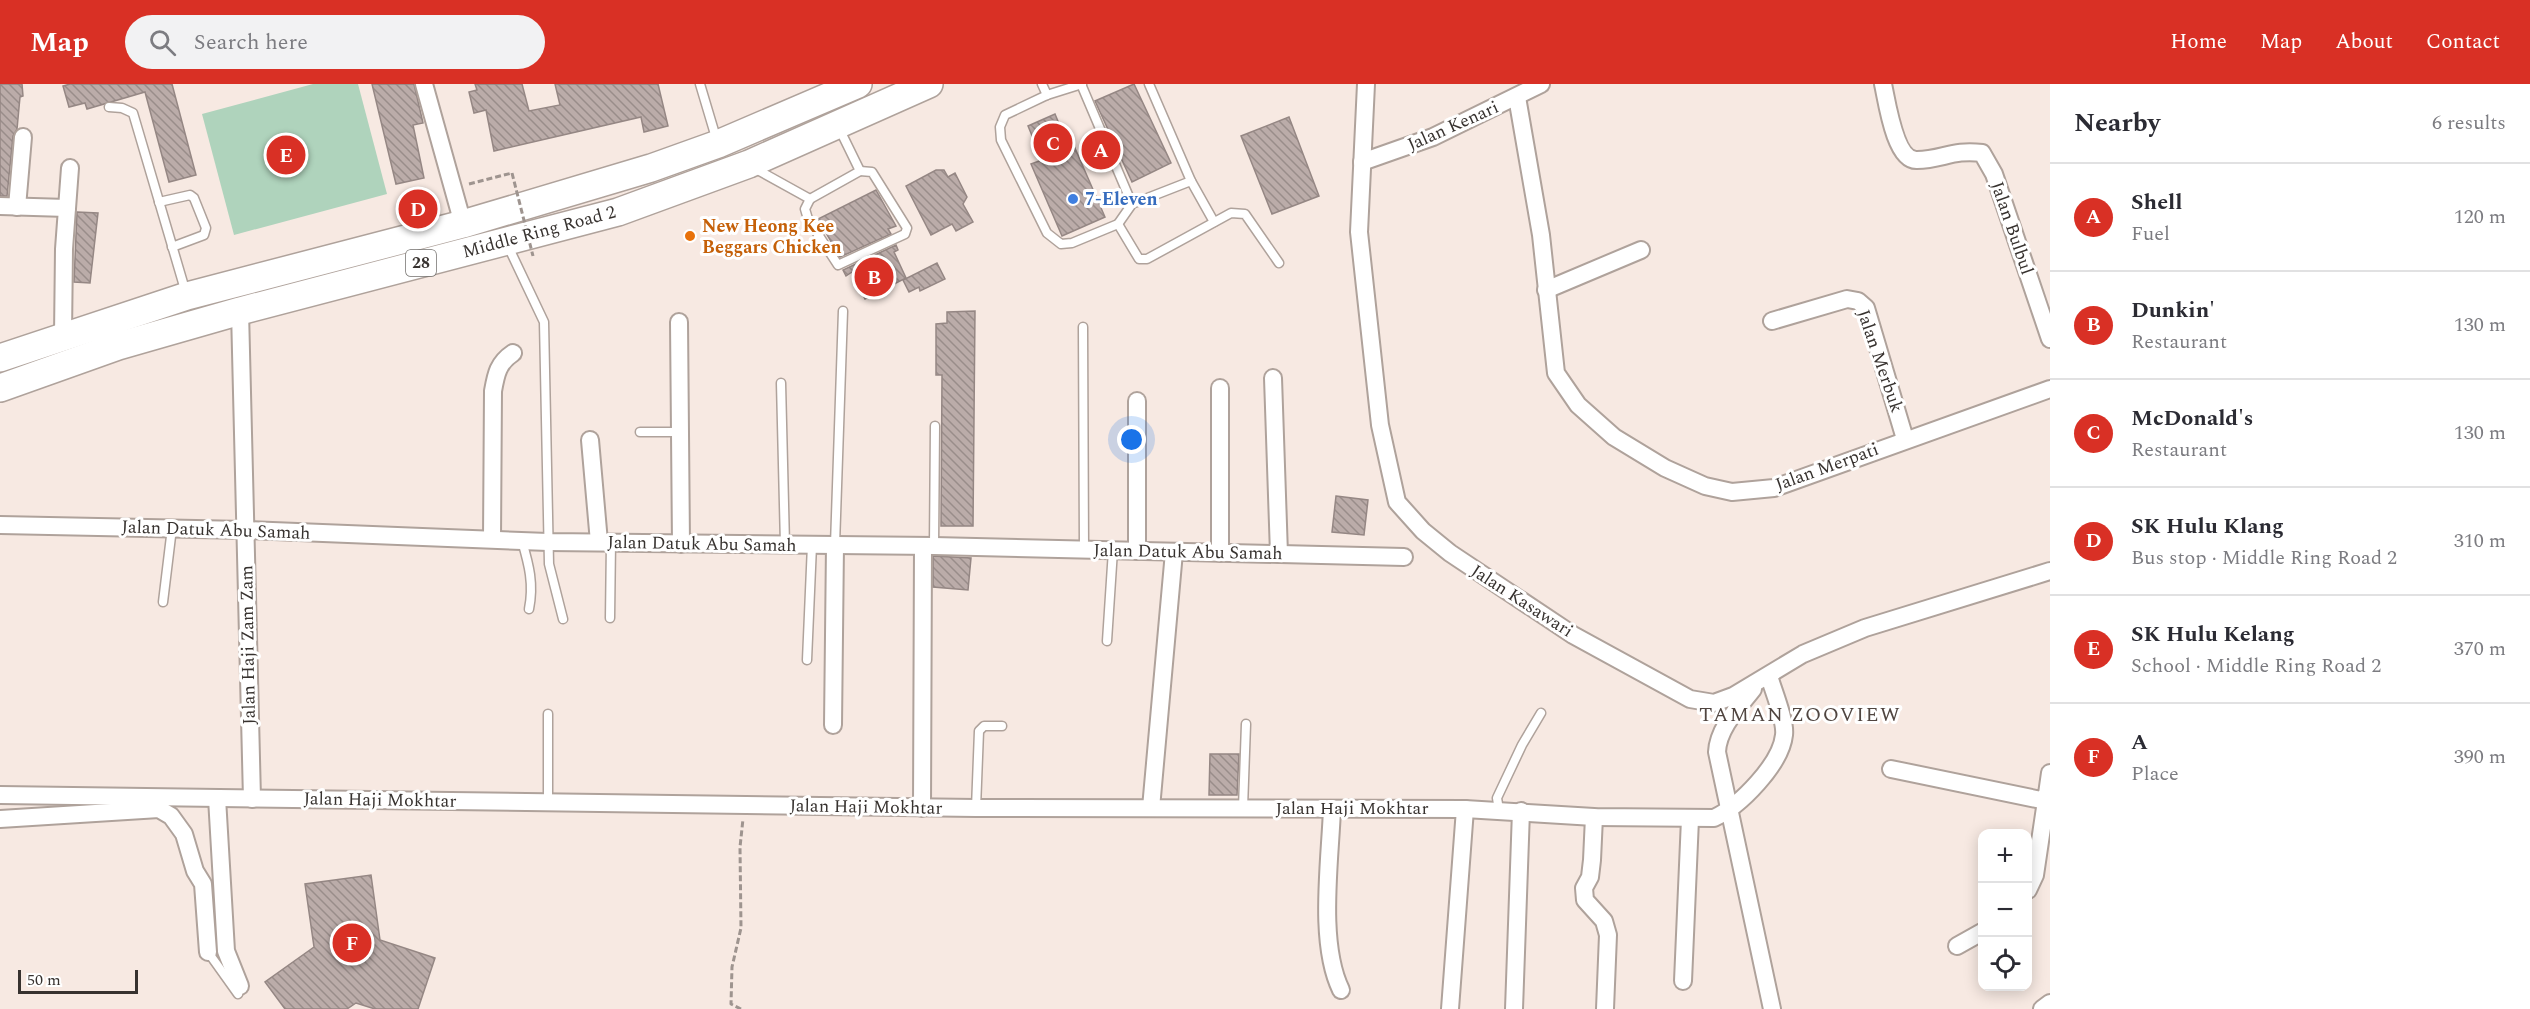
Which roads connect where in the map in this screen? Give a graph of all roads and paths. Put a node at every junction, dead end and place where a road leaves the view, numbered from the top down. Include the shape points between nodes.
1 (424, 84) edge
2 (700, 84) edge
3 (929, 84) edge
4 (1042, 84) edge
5 (1082, 84) edge
6 (1149, 84) edge
7 (1366, 84) edge
8 (1541, 84) edge
9 (1883, 84) edge
10 (844, 87) edge
11 (1047, 95) junction
12 (1517, 97) junction
13 (109, 107) dead end
14 (837, 125) junction
15 (23, 137) dead end
16 (718, 144) junction
17 (1362, 162) junction
18 (748, 164) junction
19 (70, 168) dead end
20 (860, 171) junction
21 (1191, 181) junction
22 (475, 183) dead end
23 (810, 199) junction
24 (159, 202) junction
25 (1132, 204) junction
26 (0, 206) edge
27 (17, 207) junction
28 (67, 208) junction
29 (1214, 222) junction
30 (463, 224) junction
31 (1118, 224) junction
32 (505, 241) junction
33 (172, 247) junction
34 (1641, 250) dead end
35 (533, 256) dead end
36 (1279, 262) dead end
37 (1546, 290) junction
38 (187, 296) junction
39 (240, 310) junction
40 (843, 311) dead end
41 (1772, 321) dead end
42 (679, 322) dead end
43 (1083, 327) dead end
44 (63, 336) junction
45 (2050, 339) edge
46 (513, 353) dead end
47 (0, 358) edge
48 (1273, 378) dead end
49 (781, 383) dead end
50 (0, 388) edge
51 (1220, 388) dead end
52 (2050, 389) edge
53 (1137, 402) dead end
54 (935, 426) dead end
55 (640, 432) dead end
56 (680, 432) junction
57 (1905, 439) junction
58 (590, 440) dead end
59 (0, 525) edge
60 (172, 528) junction
61 (245, 530) junction
62 (492, 540) junction
63 (522, 541) junction
64 (548, 542) junction
65 (605, 542) junction
66 (681, 544) junction
67 (785, 545) junction
68 (813, 545) junction
69 (835, 545) junction
70 (929, 546) junction
71 (1084, 550) junction
72 (1113, 550) junction
73 (1137, 551) junction
74 (1174, 552) junction
75 (1220, 553) junction
76 (1279, 554) junction
77 (1404, 557) dead end
78 (2050, 572) edge
79 (163, 602) dead end
80 (528, 609) dead end
81 (610, 618) dead end
82 (564, 619) dead end
83 (1107, 641) dead end
84 (807, 660) dead end
85 (1762, 679) junction
86 (1541, 713) dead end
87 (548, 714) dead end
88 (1246, 724) dead end
89 (833, 725) dead end
90 (1002, 726) dead end
91 (1891, 769) dead end
92 (2050, 773) edge
93 (0, 795) edge
94 (217, 798) junction
95 (252, 798) junction
96 (2046, 801) junction
97 (548, 802) junction
98 (744, 805) junction
99 (922, 807) junction
100 (1243, 807) junction
101 (976, 808) junction
102 (1151, 808) junction
103 (1332, 809) junction
104 (1465, 809) junction
105 (1499, 810) junction
106 (1730, 811) junction
107 (1521, 812) junction
108 (1594, 817) junction
109 (0, 819) edge
110 (1690, 819) junction
111 (207, 870) junction
112 (2031, 883) edge
113 (1978, 935) edge
114 (1957, 946) dead end
115 (208, 952) joint
116 (1683, 981) dead end
117 (239, 990) joint
118 (1341, 990) dead end
119 (2050, 1004) edge
120 (741, 1009) edge
121 (1450, 1009) edge
122 (1514, 1009) edge
123 (1605, 1009) edge
124 (1772, 1009) edge
125 (2042, 1009) edge

1 - 30 street
2 - 16 lane
3 - 14 highway, Middle Ring Road 2 / 28
4 - 11 lane
5 - 11 lane
5 - 25 lane
6 - 21 lane
7 - 17 street, Jalan Kasawari
8 - 12 street, Jalan Kenari
9 - 45 street, Jalan Bulbul via 1904,156 1915,161 1963,150 1982,153 1994,174
10 - 16 highway, Middle Ring Road 2 / 28
11 - 31 lane via 1005,115 1000,127 1001,140 1047,233 1061,244 1072,243
12 - 17 street, Jalan Kenari via 1433,137
12 - 37 street, Jalan Merpati via 1541,235
13 - 24 lane via 133,114
14 - 18 highway, Middle Ring Road 2 / 28
14 - 20 lane
15 - 27 street
16 - 30 highway, Middle Ring Road 2 / 28
17 - 85 street, Jalan Kasawari via 1359,232 1380,425 1397,502 1450,553 1573,635 1690,699 1714,703
18 - 23 lane
18 - 32 highway, Middle Ring Road 2 / 28 via 618,212
19 - 28 street
20 - 23 lane
20 - 23 lane via 872,172 907,228 905,234 838,265 808,219 805,209
21 - 25 lane
21 - 29 lane
22 - 35 path, bridge via 512,173
24 - 33 lane
24 - 33 lane via 190,195 206,228 204,235
25 - 31 lane
26 - 27 street
27 - 28 street
28 - 44 street
29 - 31 lane via 1147,260 1133,253
29 - 36 lane via 1231,213 1245,214
30 - 38 highway, Middle Ring Road 2 / 28
32 - 39 highway, Middle Ring Road 2 / 28
32 - 64 lane via 544,322
33 - 38 lane
34 - 37 street
37 - 57 street, Jalan Merpati via 1556,373 1578,405 1614,437 1665,468 1705,486 1732,492 1774,488
38 - 44 highway, Middle Ring Road 2 / 28
39 - 50 highway, Middle Ring Road 2 / 28 via 118,346
39 - 61 street, Jalan Haji Zam Zam
40 - 69 lane
41 - 57 street, Jalan Merbuk via 1847,299 1866,308
42 - 56 street
43 - 71 lane
44 - 47 highway, Middle Ring Road 2 / 28
46 - 62 street via 497,370 493,391
48 - 76 street
49 - 67 lane
51 - 75 street
52 - 57 street, Jalan Merpati
53 - 73 street
54 - 70 lane
55 - 56 lane
56 - 66 street
58 - 65 street
59 - 60 street, Jalan Datuk Abu Samah
60 - 61 street, Jalan Datuk Abu Samah
60 - 79 lane
61 - 62 street, Jalan Datuk Abu Samah
61 - 95 street, Jalan Haji Zam Zam
62 - 63 street, Jalan Datuk Abu Samah
63 - 64 street, Jalan Datuk Abu Samah
63 - 80 lane via 532,573 533,592
64 - 65 street, Jalan Datuk Abu Samah
64 - 82 lane via 553,587
65 - 66 street, Jalan Datuk Abu Samah
65 - 81 lane
66 - 67 street, Jalan Datuk Abu Samah
67 - 68 street, Jalan Datuk Abu Samah
68 - 69 street, Jalan Datuk Abu Samah
68 - 84 lane
69 - 70 street, Jalan Datuk Abu Samah
69 - 89 street
70 - 71 street, Jalan Datuk Abu Samah
70 - 99 street
71 - 72 street, Jalan Datuk Abu Samah
72 - 73 street, Jalan Datuk Abu Samah
72 - 83 lane
73 - 74 street, Jalan Datuk Abu Samah
74 - 75 street, Jalan Datuk Abu Samah
74 - 102 street
75 - 76 street, Jalan Datuk Abu Samah
76 - 77 street, Jalan Datuk Abu Samah
78 - 85 street, Jalan Kasawari via 1865,628 1803,654
85 - 106 street via 1718,742
85 - 106 street via 1785,733 1778,759
86 - 105 lane via 1497,798
87 - 97 lane
88 - 100 lane
90 - 101 lane via 984,726 979,731
91 - 96 street
92 - 96 street
93 - 94 street, Jalan Haji Mokhtar
94 - 95 street, Jalan Haji Mokhtar
94 - 111 street
95 - 97 street, Jalan Haji Mokhtar
96 - 112 street
97 - 98 street, Jalan Haji Mokhtar
98 - 99 street, Jalan Haji Mokhtar
98 - 120 path via 741,928 732,967 732,1004
99 - 101 street, Jalan Haji Mokhtar
100 - 102 street, Jalan Haji Mokhtar
100 - 103 street, Jalan Haji Mokhtar
101 - 102 street, Jalan Haji Mokhtar
103 - 104 street, Jalan Haji Mokhtar
103 - 118 street via 1328,946 1332,971
104 - 105 street, Jalan Haji Mokhtar
104 - 121 street
105 - 107 street, Jalan Haji Mokhtar
106 - 110 street, Jalan Haji Mokhtar via 1714,818
106 - 124 street
107 - 108 street, Jalan Haji Mokhtar
107 - 122 street
108 - 110 street, Jalan Haji Mokhtar
108 - 123 street via 1590,877 1584,888 1586,900 1604,921 1608,935
109 - 111 street via 159,809 171,816
110 - 116 street
111 - 115 street via 203,884
111 - 117 street
113 - 114 street
115 - 117 lane
119 - 125 street

